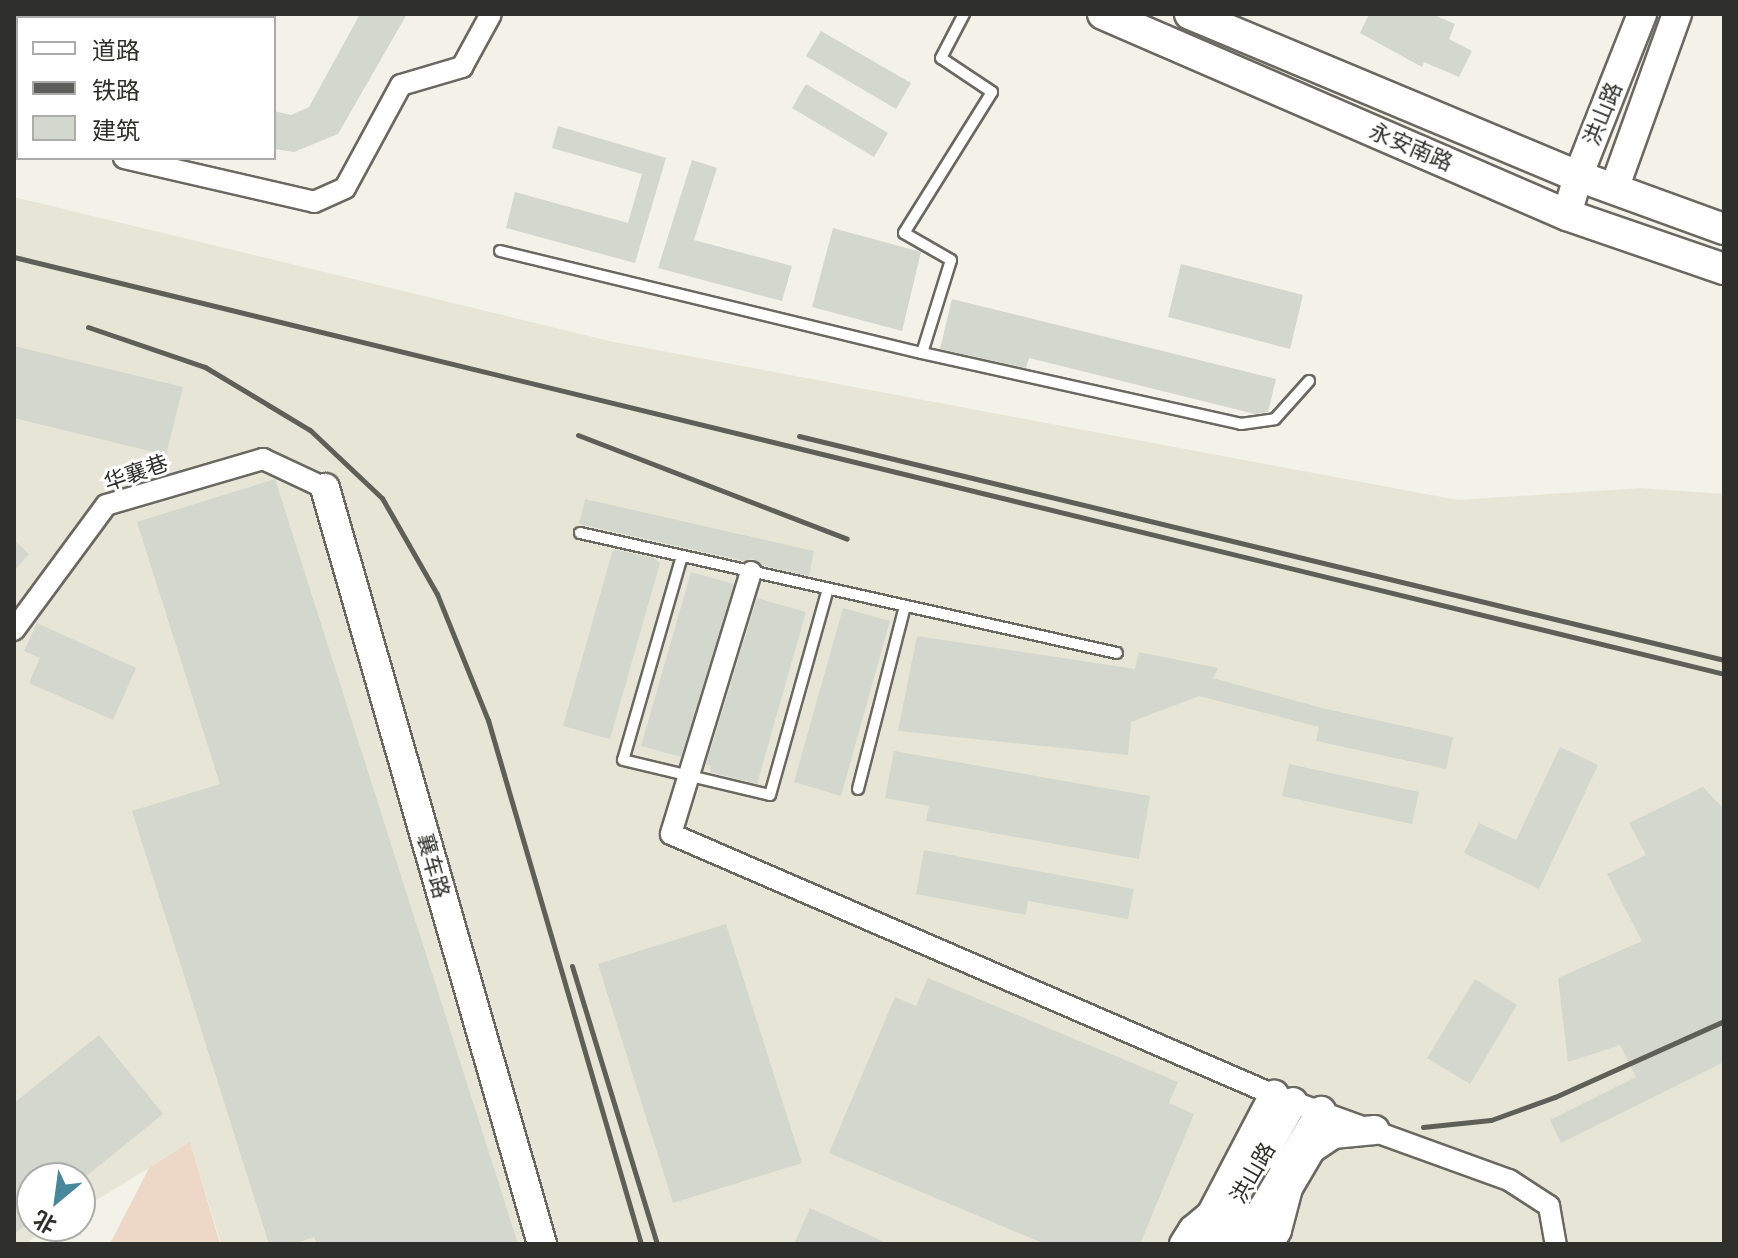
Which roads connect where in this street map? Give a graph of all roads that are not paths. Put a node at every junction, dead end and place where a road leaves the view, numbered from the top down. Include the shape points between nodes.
1 (491, 14) edge
2 (964, 14) edge
3 (1103, 14) edge
4 (1190, 14) edge
5 (1642, 14) edge
6 (1677, 14) edge
7 (133, 160) edge
8 (1578, 176) junction
9 (1614, 189) junction
10 (1567, 215) junction
11 (1724, 229) edge
12 (500, 251) dead end
13 (1724, 269) edge
14 (922, 353) junction
15 (1309, 381) dead end
16 (325, 488) joint
17 (580, 533) dead end
18 (682, 556) junction
19 (751, 572) junction
20 (828, 589) junction
21 (905, 606) junction
22 (14, 630) edge
23 (1117, 653) dead end
24 (689, 777) junction
25 (858, 789) dead end
26 (1284, 1098) junction
27 (1321, 1111) junction
28 (1375, 1130) junction
29 (542, 1244) edge
30 (1184, 1244) edge
31 (1212, 1244) edge
32 (1242, 1244) edge
33 (1269, 1244) edge
34 (1556, 1244) edge

1 - 7 street via 462,67 401,85 345,188 314,202
2 - 14 lane via 941,58 992,92 904,233 951,260
3 - 10 main road, 永安南路
4 - 8 main road, 永安南路
5 - 8 street, 洪山路
6 - 9 street, 洪山路
8 - 9 main road, 永安南路
8 - 10 street, 洪山路
9 - 11 main road, 永安南路
10 - 13 main road, 永安南路
12 - 14 lane
14 - 15 lane via 1241,424 1275,419
16 - 22 street, 华襄巷 via 263,459 106,505
16 - 29 street, 襄车路
17 - 18 lane
18 - 19 lane
18 - 24 lane via 623,760
19 - 20 lane
19 - 24 street
20 - 21 lane
20 - 24 lane via 770,795
21 - 23 lane
21 - 25 lane
24 - 26 street via 671,834
26 - 27 street
26 - 30 street via 1211,1215
26 - 31 street, 洪山路
27 - 28 street
27 - 32 street, 洪山路
28 - 33 street via 1333,1134 1311,1149 1288,1188
28 - 34 street via 1509,1180 1549,1206

